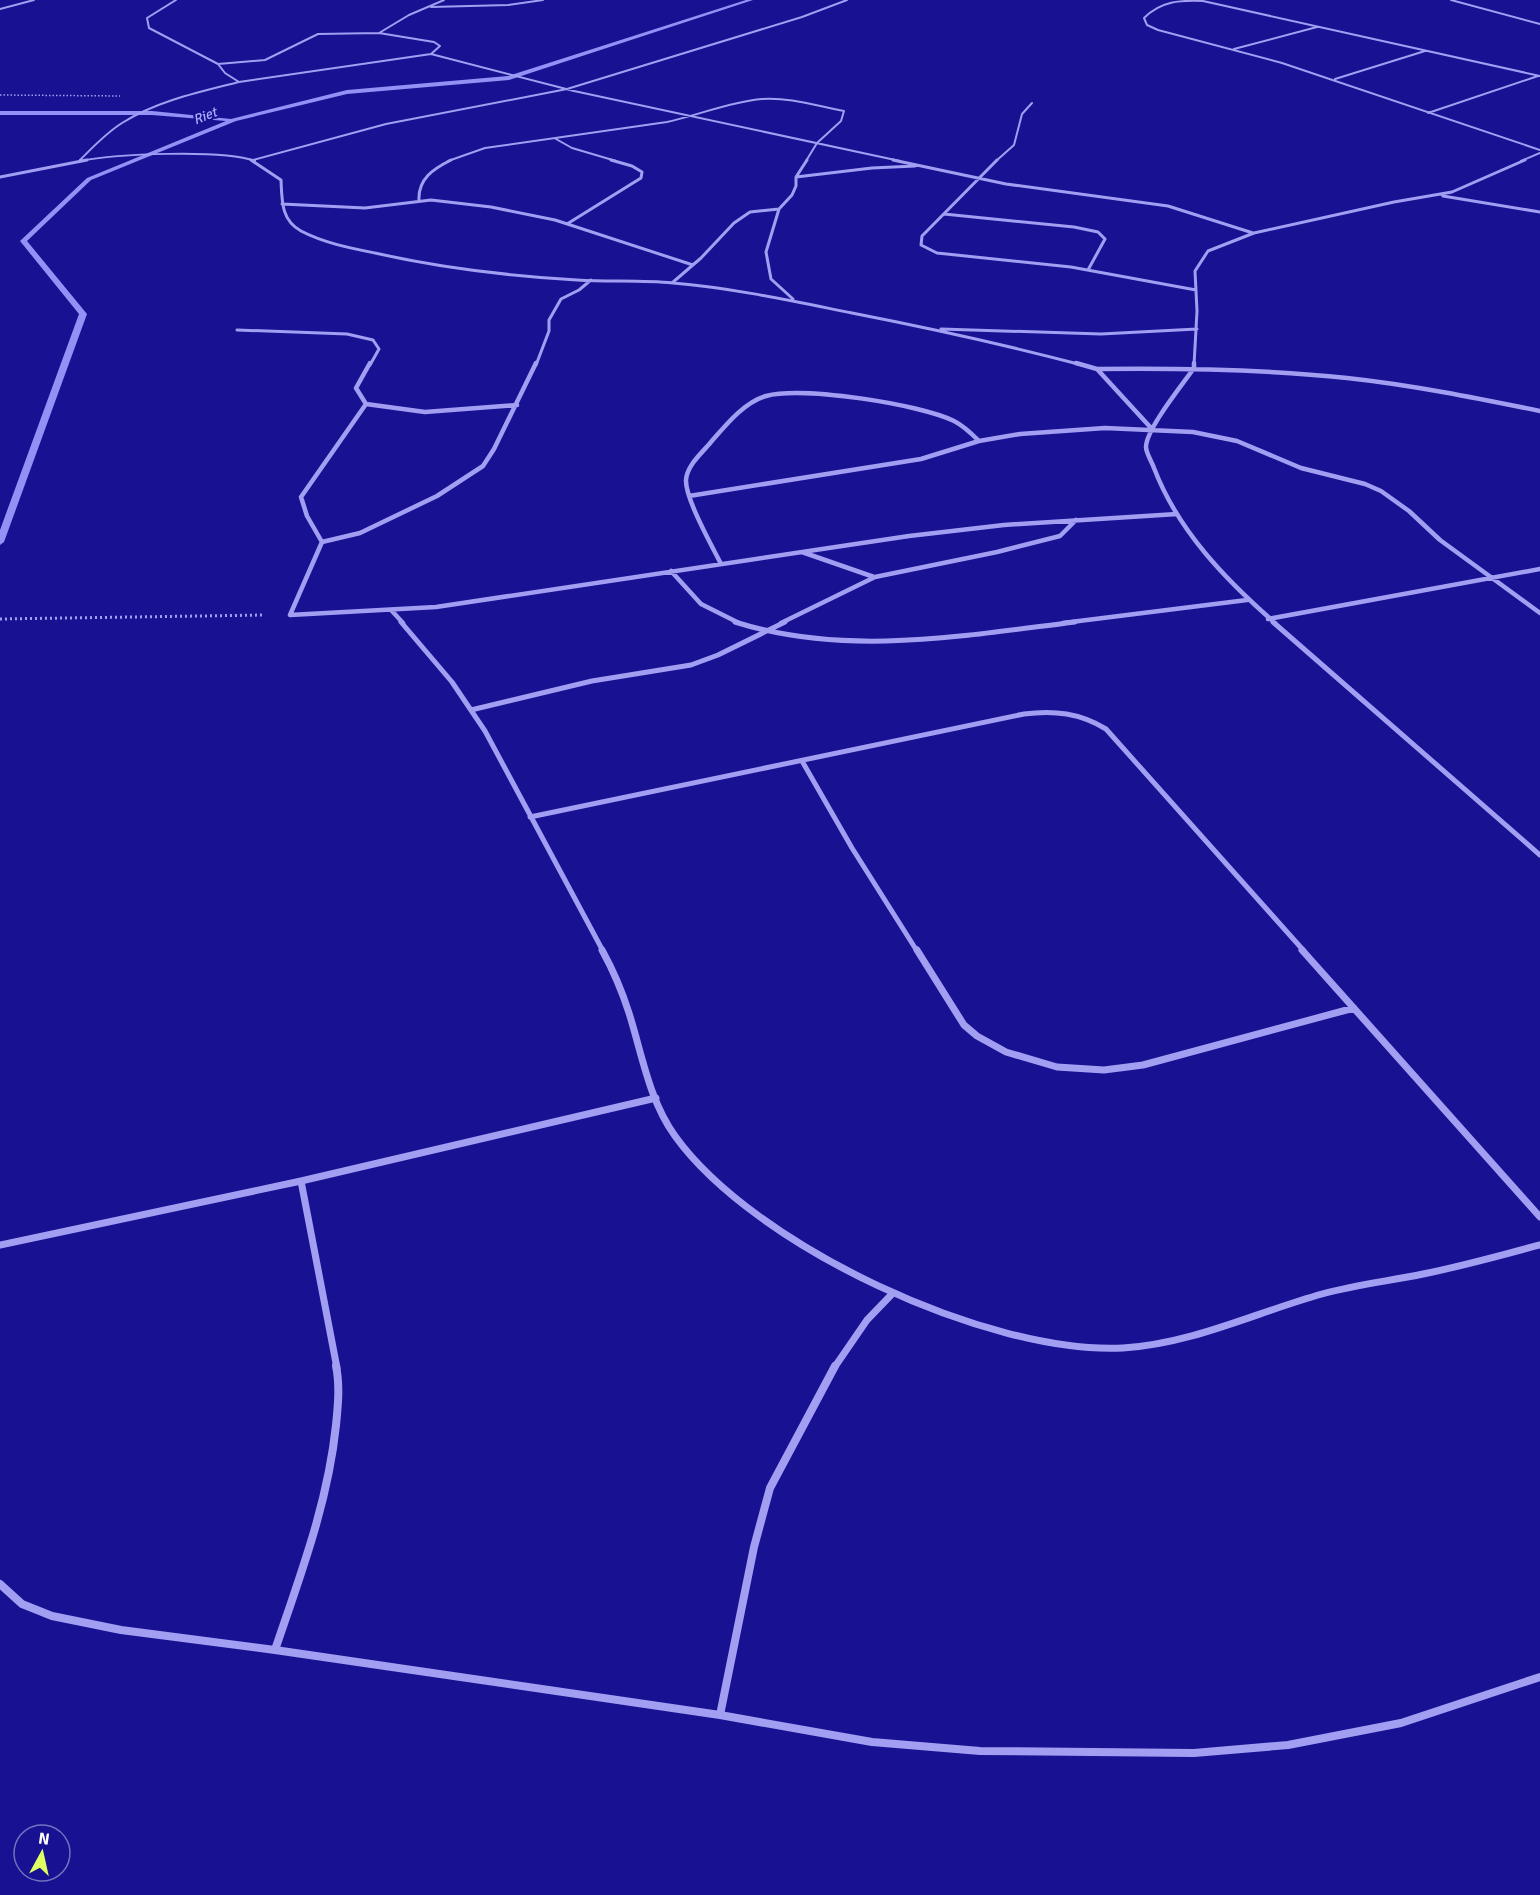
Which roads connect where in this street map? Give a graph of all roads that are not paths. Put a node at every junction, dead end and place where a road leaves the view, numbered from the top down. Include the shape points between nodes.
1 (34, 0) edge
2 (176, 0) edge
3 (444, 0) edge
4 (543, 0) edge
5 (847, 0) edge
6 (1451, 0) edge
7 (1215, 1) edge
8 (427, 8) junction
9 (0, 9) edge
10 (1540, 24) edge
11 (1318, 27) junction
12 (379, 33) junction
13 (1232, 50) junction
14 (1426, 50) junction
15 (431, 54) junction
16 (218, 64) junction
17 (1540, 76) edge
18 (1334, 80) junction
19 (239, 82) junction
20 (567, 89) junction
21 (1032, 103) dead end
22 (1428, 113) junction
23 (695, 116) junction
24 (555, 138) junction
25 (817, 143) junction
26 (1540, 151) edge
27 (80, 160) junction
28 (253, 160) junction
29 (924, 166) junction
30 (0, 177) edge
31 (796, 177) junction
32 (977, 178) junction
33 (1437, 195) junction
34 (418, 200) junction
35 (282, 204) junction
36 (778, 209) junction
37 (1540, 212) edge
38 (944, 214) junction
39 (567, 224) junction
40 (1254, 233) junction
41 (693, 265) junction
42 (1088, 270) junction
43 (591, 280) junction
44 (672, 283) junction
45 (1196, 290) junction
46 (793, 299) junction
47 (919, 328) junction
48 (1197, 329) junction
49 (237, 330) dead end
50 (1194, 368) junction
51 (1097, 369) junction
52 (366, 404) junction
53 (517, 405) junction
54 (1540, 411) edge
55 (1152, 429) junction
56 (980, 441) junction
57 (688, 496) junction
58 (1177, 514) junction
59 (1076, 520) junction
60 (322, 542) junction
61 (800, 552) junction
62 (721, 564) junction
63 (1540, 569) edge
64 (671, 571) junction
65 (875, 577) junction
66 (1491, 578) junction
67 (1247, 600) junction
68 (392, 611) junction
69 (1540, 614) edge
70 (1268, 619) junction
71 (765, 630) junction
72 (471, 710) junction
73 (802, 761) junction
74 (530, 818) junction
75 (1540, 855) edge
76 (1353, 1008) junction
77 (656, 1098) junction
78 (301, 1181) junction
79 (1540, 1217) edge
80 (0, 1245) edge
81 (1540, 1245) edge
82 (893, 1293) junction
83 (0, 1584) edge
84 (275, 1650) junction
85 (1540, 1677) edge
86 (720, 1714) junction

1 - 9 street
2 - 16 street via 147,18 149,28
3 - 8 street
4 - 8 street
5 - 20 street
6 - 10 street
7 - 11 street
7 - 13 street via 1169,2 1146,15 1144,21 1158,30
8 - 12 street
11 - 13 street
11 - 14 street
12 - 15 street via 434,42 440,46
12 - 16 street via 318,34 265,60
13 - 18 street
14 - 17 street
14 - 18 street
15 - 19 street
15 - 20 street
16 - 19 street
17 - 22 street
18 - 22 street
19 - 27 street via 190,95 128,119
20 - 23 street
20 - 28 street via 405,120
21 - 32 street via 1022,114 1014,145
22 - 26 street
23 - 24 street
23 - 25 street
23 - 25 street via 762,99 785,99 843,110 841,121
24 - 34 street via 459,155 420,181
24 - 39 street via 572,148 642,172 633,185
25 - 29 street
25 - 31 street
26 - 33 street via 1462,188
27 - 28 street via 132,155 210,155
27 - 30 street
28 - 35 street via 281,180
29 - 31 street
29 - 32 street
31 - 36 street via 792,195
32 - 38 street
32 - 40 street via 1029,189 1168,206
33 - 37 street
33 - 40 street
34 - 35 street via 365,208
34 - 39 street via 508,209
35 - 43 street via 286,219 299,230 352,248 435,266
36 - 41 street via 750,212
36 - 46 street via 766,252 771,279
38 - 42 street via 1098,232 1105,239
38 - 42 street via 922,236 919,241 923,247 948,255
39 - 41 street
40 - 45 street via 1208,250 1195,271
41 - 44 street
42 - 45 street
43 - 44 street
43 - 53 street via 561,299 549,320 549,331
44 - 46 street
45 - 48 street
46 - 47 street
47 - 48 street via 1083,333
47 - 51 street via 988,340
48 - 50 street
49 - 52 street via 348,334 373,340 380,349 356,388
50 - 51 street
50 - 54 street via 1385,382
50 - 55 street
51 - 55 street
52 - 53 street via 425,412
52 - 60 street via 301,497
53 - 60 street via 486,461 473,474 360,533
55 - 56 street via 1076,430
55 - 58 street via 1146,447
55 - 66 street via 1237,441 1301,468 1373,487
56 - 57 street via 921,459
56 - 57 street via 950,419 888,404 808,394 773,394 755,401 715,437 688,469
57 - 62 street
58 - 59 street
58 - 67 street via 1216,567
59 - 61 street via 945,532
59 - 65 street via 1060,536
60 - 68 street via 290,615
61 - 62 street
61 - 65 street
62 - 64 street
63 - 66 street
64 - 68 street
64 - 71 street via 705,608
65 - 71 street
66 - 69 street
66 - 70 street
67 - 70 street
67 - 71 street via 914,641 845,640
68 - 72 street
70 - 75 street
71 - 72 street via 691,665 592,681
72 - 74 street
73 - 74 street
73 - 76 street via 1038,712 1084,716 1106,729
73 - 76 street via 852,848 964,1024 998,1048 1062,1067 1113,1069 1144,1065
74 - 77 street via 620,984
76 - 79 street
77 - 78 street
77 - 82 street via 673,1133 690,1155 740,1203 810,1250
78 - 80 street
78 - 84 street via 333,1343 339,1406 333,1459 317,1528
81 - 82 street via 1325,1293 1172,1340 1128,1347 1075,1347 1032,1339 969,1322
82 - 86 street via 840,1356 770,1488
83 - 84 street via 22,1604 52,1616 121,1630
84 - 86 street
85 - 86 street via 1401,1723 1288,1745 1194,1753 980,1751 872,1742

